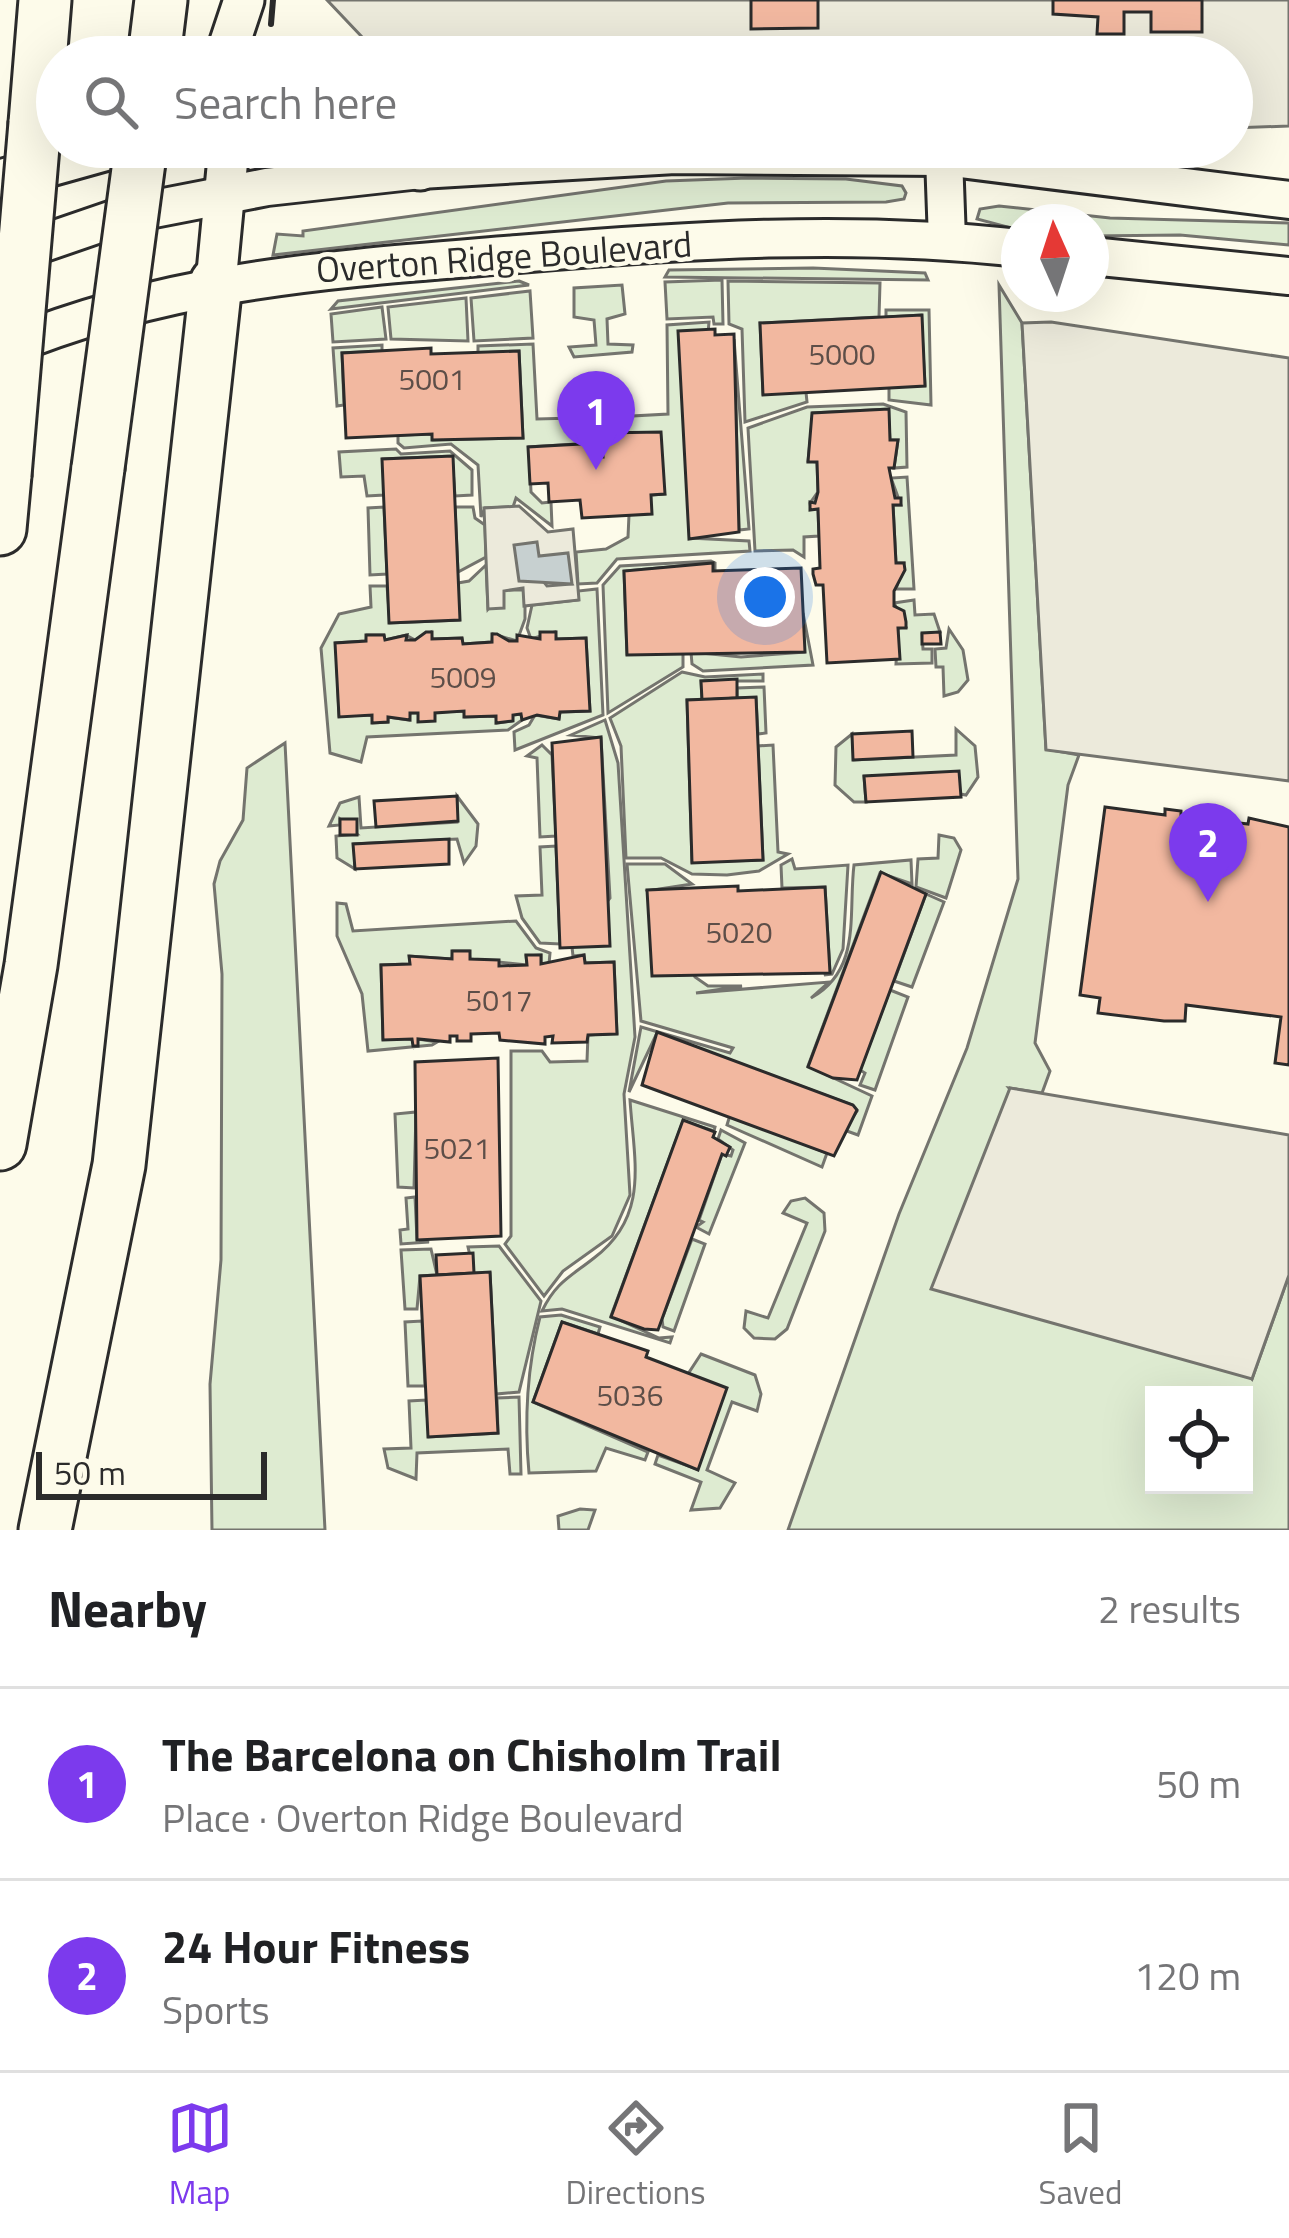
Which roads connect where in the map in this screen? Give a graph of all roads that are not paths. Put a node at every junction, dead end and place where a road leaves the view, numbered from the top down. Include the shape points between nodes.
1 (45, 0) edge
2 (161, 0) edge
3 (246, 0) edge
4 (42, 36) edge
5 (157, 36) edge
6 (233, 36) edge
7 (242, 36) edge
8 (254, 36) edge
9 (36, 111) edge
10 (45, 168) edge
11 (138, 168) edge
12 (227, 168) edge
13 (415, 168) edge
14 (454, 168) edge
15 (944, 168) edge
16 (1026, 168) edge
17 (420, 170) junction
18 (0, 181) edge
19 (224, 194) junction
20 (1289, 200) edge
21 (947, 240) junction
22 (1001, 246) edge
23 (0, 258) edge
24 (1109, 258) edge
25 (1289, 276) edge
26 (217, 283) junction
27 (0, 350) edge
28 (0, 529) edge
29 (0, 1144) edge
30 (46, 1530) edge

1 - 4 highway, bridge
2 - 5 highway
3 - 6 main road
3 - 7 main road
3 - 8 main road
9 - 28 highway, bridge
10 - 18 main road
11 - 29 highway, bridge
12 - 19 main road
13 - 17 main road
14 - 17 street
15 - 21 street
16 - 20 street
17 - 19 street
19 - 23 street via 128,214
19 - 26 main road
21 - 22 street, Overton Ridge Boulevard
21 - 26 street, Overton Ridge Boulevard via 708,240
24 - 25 street
26 - 27 street, Overton Ridge Boulevard via 136,301
26 - 30 highway via 118,1165

